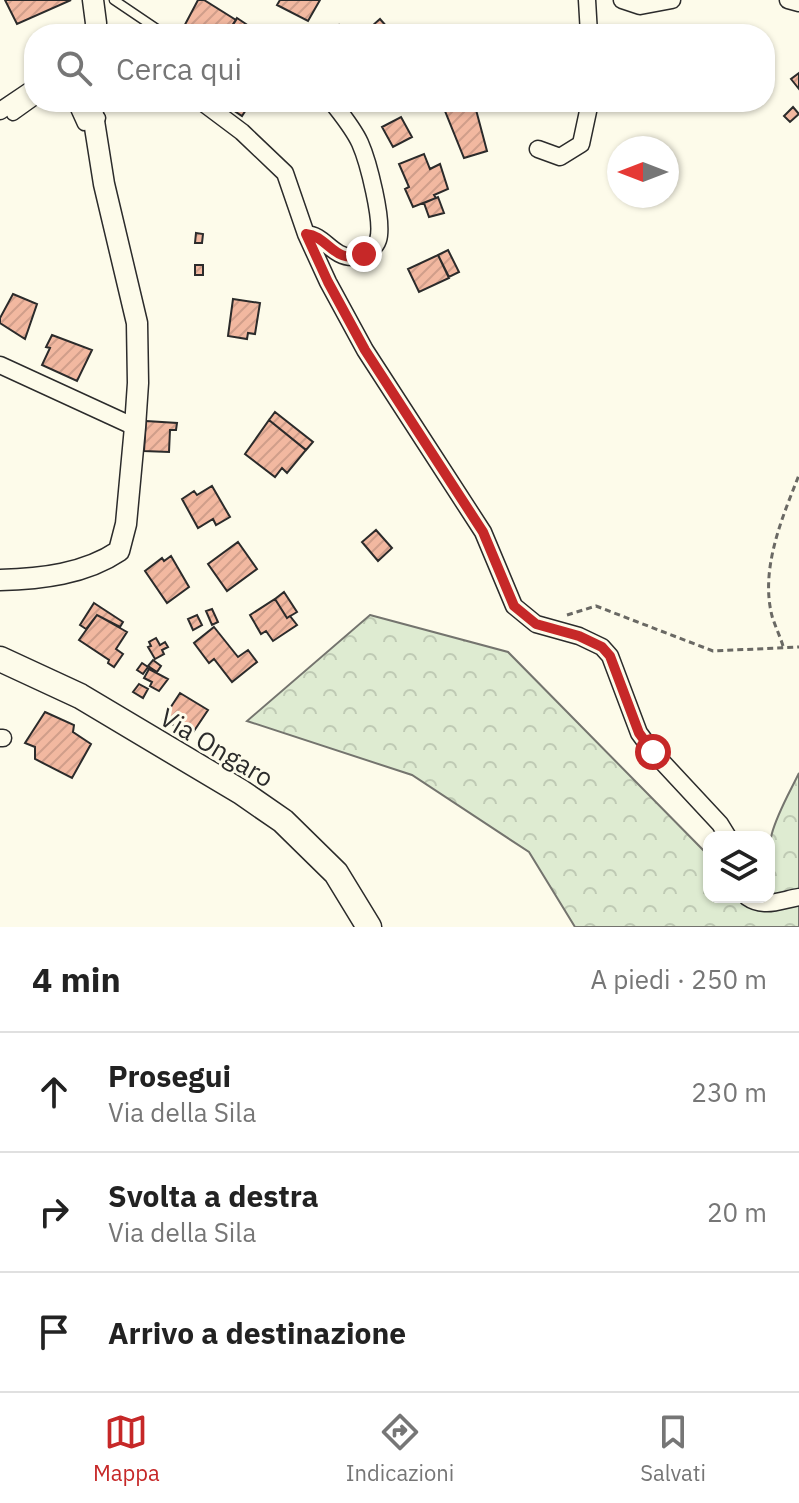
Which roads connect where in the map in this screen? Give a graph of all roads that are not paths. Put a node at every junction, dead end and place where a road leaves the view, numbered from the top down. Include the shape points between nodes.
1 (93, 0) edge
2 (114, 0) edge
3 (587, 0) edge
4 (622, 0) edge
5 (672, 0) edge
6 (788, 0) edge
7 (799, 3) edge
8 (96, 24) edge
9 (150, 24) edge
10 (588, 24) edge
11 (24, 97) edge
12 (7, 112) edge
13 (79, 112) edge
14 (92, 112) edge
15 (95, 112) edge
16 (215, 112) edge
17 (339, 112) edge
18 (588, 112) edge
19 (538, 149) dead end
20 (306, 234) junction
21 (0, 365) edge
22 (135, 427) junction
23 (0, 580) edge
24 (0, 659) edge
25 (724, 831) edge
26 (799, 897) edge
27 (775, 903) edge
28 (369, 927) edge

1 - 8 street
2 - 9 lane
3 - 10 street
4 - 5 street via 640,6
6 - 7 street
11 - 12 street
13 - 14 street via 84,124
15 - 22 street via 104,184 137,323
16 - 20 street via 285,173
17 - 20 street via 368,164 380,235 373,249 351,257
18 - 19 street via 581,144 560,157
20 - 25 street via 365,350 483,532 514,606 547,628 602,647 639,733
21 - 22 street
22 - 23 street via 119,551 101,563 54,576
24 - 28 main road, Via Ongaro via 80,696 283,821 336,873
26 - 27 street

